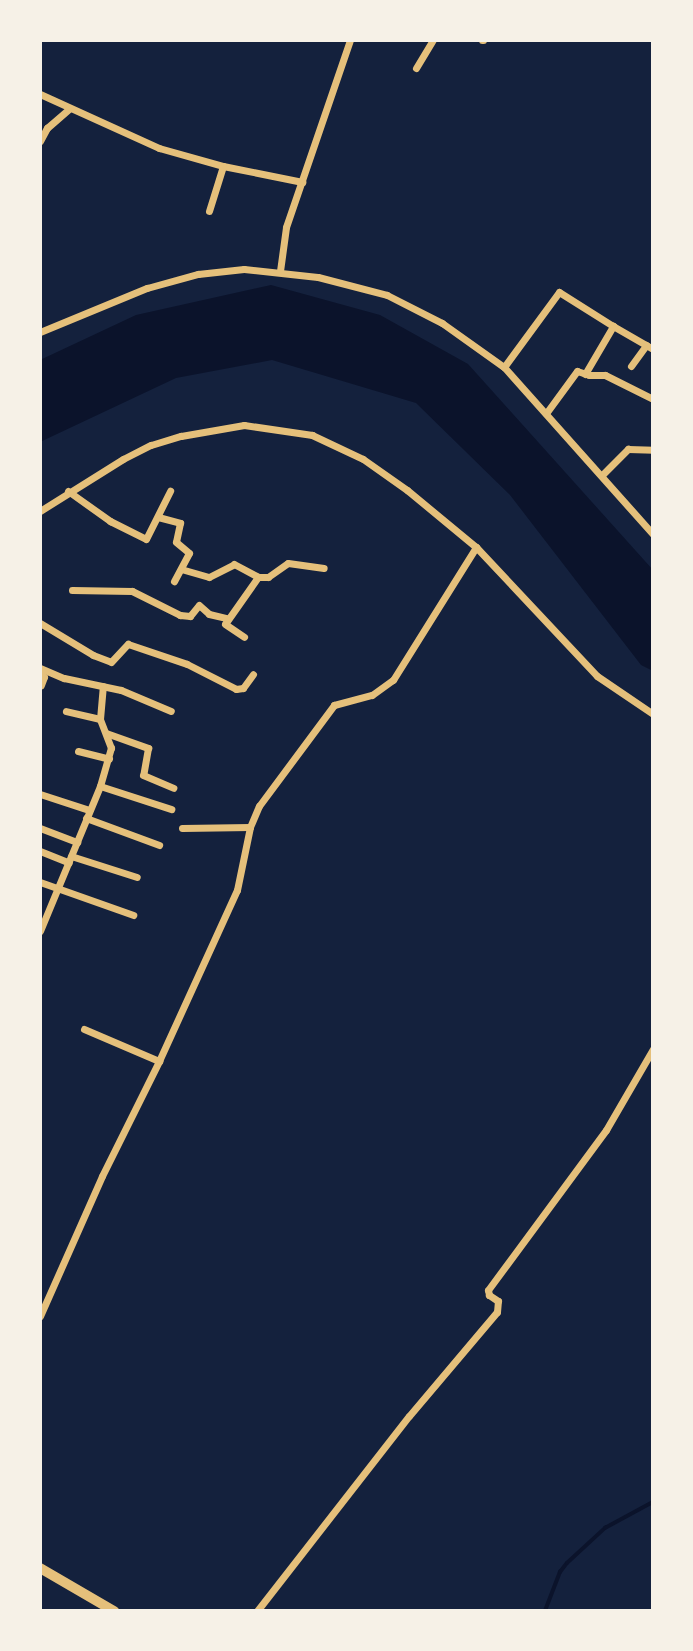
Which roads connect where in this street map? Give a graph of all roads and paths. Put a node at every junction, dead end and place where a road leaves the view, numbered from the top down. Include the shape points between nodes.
1 (350, 40) edge
2 (433, 40) edge
3 (416, 68) dead end
4 (40, 94) edge
5 (70, 108) junction
6 (40, 141) edge
7 (223, 166) junction
8 (302, 182) junction
9 (209, 211) dead end
10 (280, 271) junction
11 (613, 326) junction
12 (40, 331) edge
13 (650, 347) edge
14 (631, 366) dead end
15 (504, 367) junction
16 (585, 374) junction
17 (653, 399) edge
18 (547, 412) junction
19 (653, 450) edge
20 (602, 475) junction
21 (68, 491) junction
22 (170, 491) dead end
23 (40, 511) edge
24 (158, 517) junction
25 (653, 534) edge
26 (476, 547) junction
27 (324, 568) dead end
28 (181, 569) junction
29 (258, 577) junction
30 (174, 581) dead end
31 (72, 590) dead end
32 (227, 618) junction
33 (40, 623) edge
34 (244, 637) dead end
35 (40, 668) edge
36 (40, 674) edge
37 (253, 674) dead end
38 (41, 685) edge
39 (103, 686) junction
40 (66, 711) dead end
41 (171, 711) dead end
42 (653, 714) edge
43 (100, 719) junction
44 (106, 733) junction
45 (78, 751) dead end
46 (109, 759) junction
47 (100, 786) junction
48 (173, 788) dead end
49 (40, 794) edge
50 (171, 809) dead end
51 (88, 814) junction
52 (250, 827) junction
53 (40, 828) edge
54 (182, 828) dead end
55 (77, 842) junction
56 (159, 845) dead end
57 (40, 851) edge
58 (70, 859) junction
59 (137, 877) dead end
60 (40, 882) edge
61 (58, 887) junction
62 (133, 915) dead end
63 (40, 931) edge
64 (84, 1029) dead end
65 (653, 1049) edge
66 (159, 1061) junction
67 (40, 1316) edge
68 (40, 1568) edge
69 (114, 1611) edge
70 (257, 1611) edge

1 - 8 street
2 - 3 street
4 - 5 street
5 - 6 street via 47,128
5 - 7 street via 159,148
7 - 8 street
7 - 9 street
8 - 10 street via 284,239
10 - 12 street via 198,274 147,288
10 - 15 street via 387,295 442,323
11 - 13 street
11 - 15 street via 559,292
11 - 16 street
13 - 14 street
15 - 18 street
16 - 17 street via 610,376
16 - 18 street via 574,374
18 - 20 street
19 - 20 street via 628,449
20 - 25 street
21 - 23 street
21 - 24 street via 145,539
21 - 26 street via 151,444 214,428 254,426 312,435 363,458
22 - 24 street
24 - 28 street via 180,524 177,543 190,554
26 - 42 street via 597,676
26 - 52 street via 393,680 372,695 334,705 324,715 273,784
27 - 29 street via 290,563 270,576
28 - 29 street via 209,577 234,565
28 - 30 street
29 - 32 street
31 - 32 street via 132,591 180,615 190,616 199,605 209,614
32 - 34 street via 225,625
33 - 37 street via 111,662 128,644 187,664 236,689 243,688
35 - 39 street
36 - 38 street via 44,677
39 - 41 street
39 - 43 street
40 - 43 street
43 - 44 street
44 - 46 street
44 - 48 street via 148,748 143,775
45 - 46 street
46 - 47 street
47 - 50 street
47 - 51 street
49 - 51 street
51 - 55 street
51 - 56 street
52 - 54 street
52 - 66 street via 237,890
53 - 55 street
55 - 58 street
57 - 58 street
58 - 59 street
58 - 61 street
60 - 61 street
61 - 62 street
61 - 63 street
64 - 66 street
65 - 70 street via 606,1130 488,1290 498,1301 496,1312
66 - 67 street
68 - 69 main road

